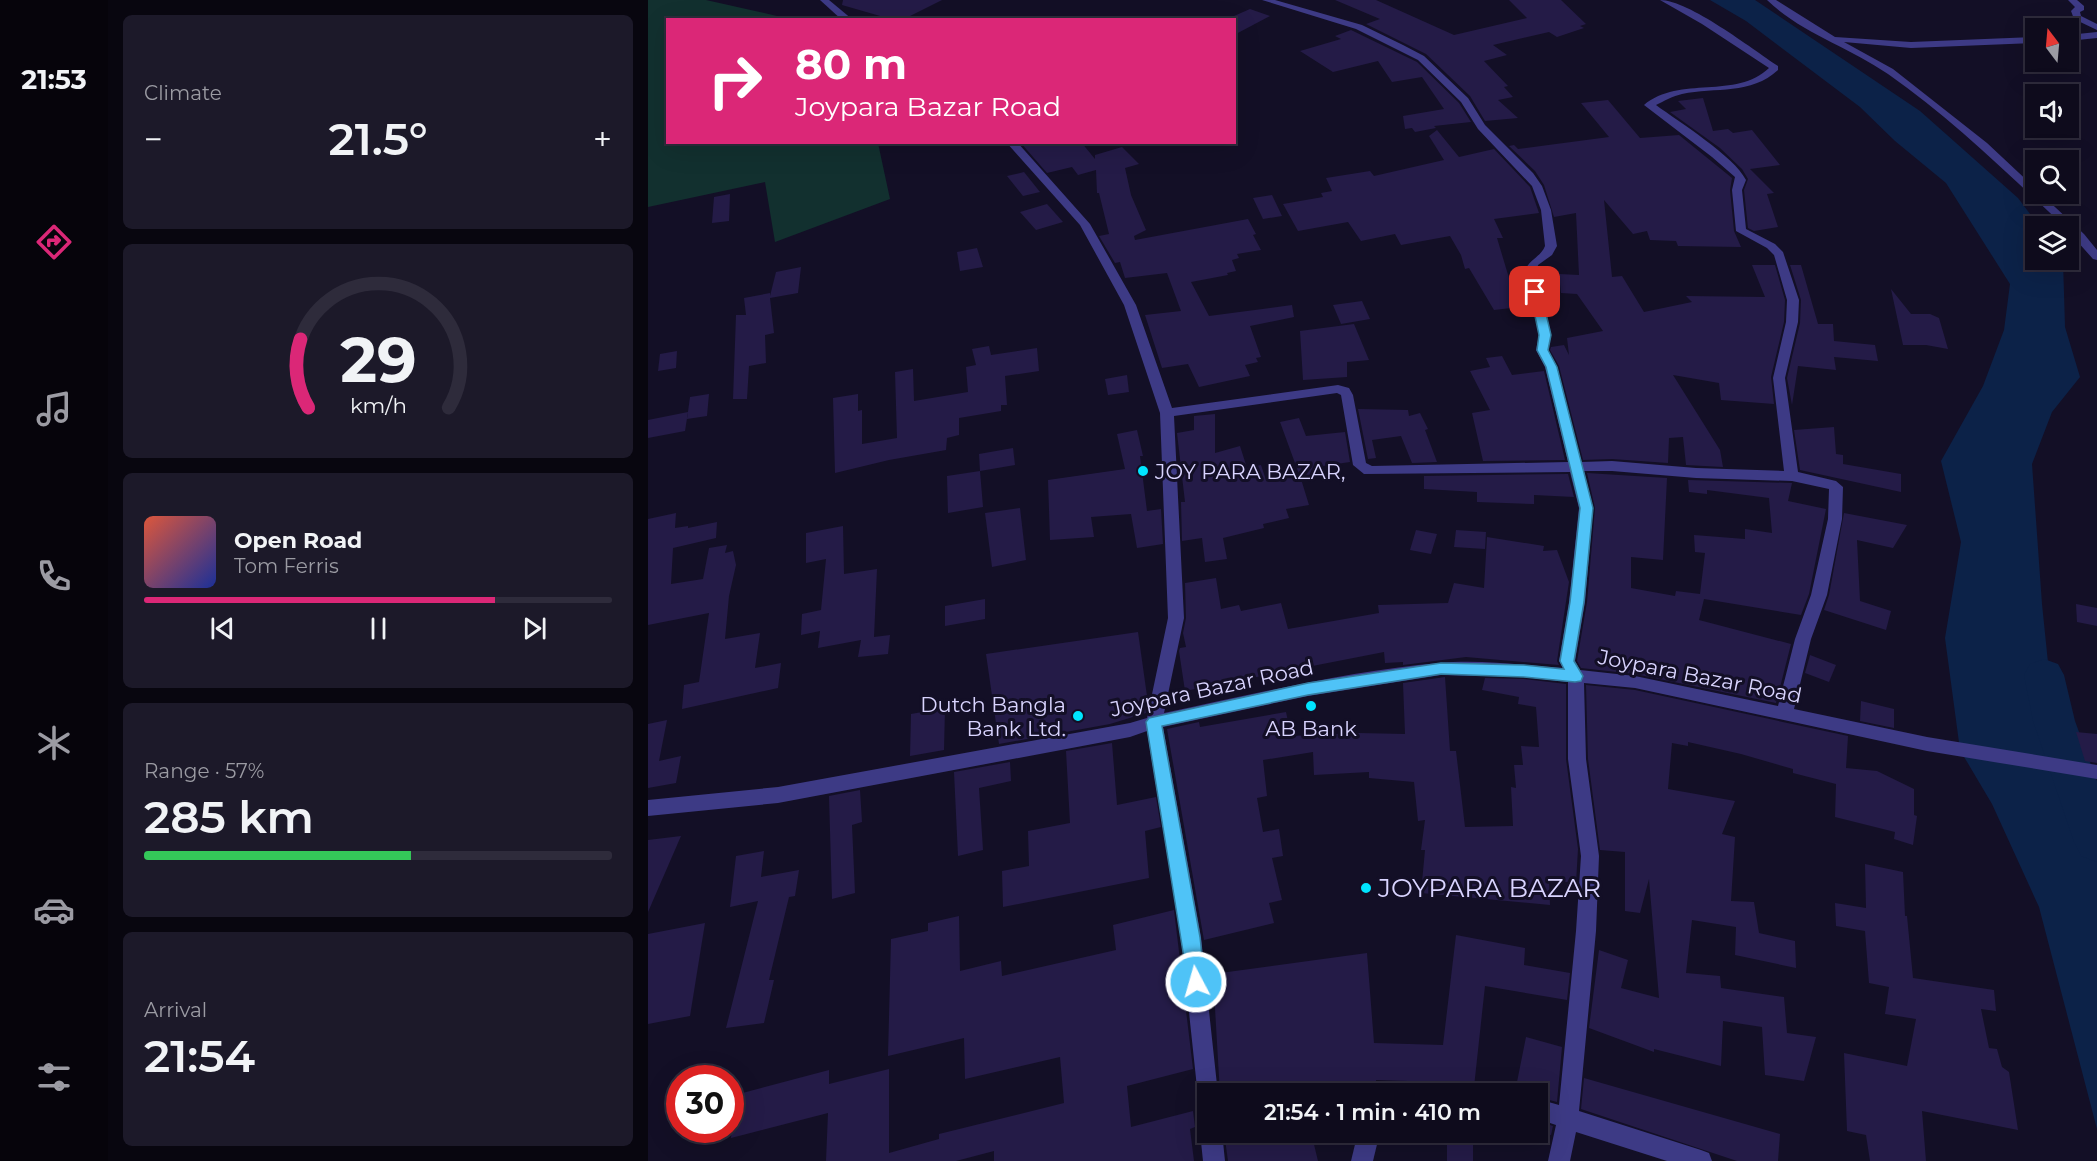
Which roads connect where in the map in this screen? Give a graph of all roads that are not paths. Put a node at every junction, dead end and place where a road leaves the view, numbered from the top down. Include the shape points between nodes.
1 (824, 0) edge
2 (1266, 0) edge
3 (1664, 0) edge
4 (1771, 0) edge
5 (2072, 0) edge
6 (846, 18) edge
7 (2097, 27) edge
8 (2097, 35) edge
9 (2079, 37) edge
10 (1832, 39) junction
11 (2025, 40) edge
12 (1013, 144) edge
13 (2097, 234) edge
14 (2080, 236) junction
15 (2097, 257) edge
16 (1167, 413) junction
17 (1576, 467) junction
18 (1792, 476) junction
19 (1575, 676) junction
20 (1784, 714) junction
21 (1154, 722) junction
22 (2097, 772) edge
23 (648, 808) edge
24 (1207, 1083) edge
25 (1548, 1111) edge
26 (1568, 1117) junction
27 (1212, 1143) edge
28 (1366, 1143) edge
29 (1214, 1161) edge
30 (1362, 1161) edge
31 (1559, 1161) edge
32 (1701, 1161) edge

1 - 6 street
2 - 17 street via 1359,27 1421,58 1465,100 1481,127 1537,186 1546,210 1551,246 1531,271 1545,335 1542,350 1551,367
3 - 18 street via 1775,68 1768,77 1734,86 1682,92 1648,105 1739,176 1741,231 1771,246 1782,260 1793,300 1779,378
4 - 10 street
5 - 7 street via 2081,8 2075,11 2077,17
8 - 9 street
10 - 11 street via 1911,45
10 - 14 street via 1890,71 1983,144
12 - 16 street via 1085,224 1130,305
13 - 14 street
14 - 15 street
16 - 17 street via 1338,389 1347,395 1360,465 1369,471
16 - 21 street via 1176,618
17 - 18 street
17 - 19 street via 1586,508 1567,661
18 - 20 street via 1830,483 1838,494 1819,595
19 - 20 street, Joypara Bazar Road via 1635,682
19 - 21 street, Joypara Bazar Road via 1441,669 1308,689
19 - 26 street via 1577,759 1590,856
20 - 22 street, Joypara Bazar Road via 1927,744
21 - 23 street, Joypara Bazar Road via 1130,730 778,795
21 - 24 street via 1191,937
25 - 26 street
26 - 31 street
26 - 32 street
27 - 29 street
28 - 30 street

